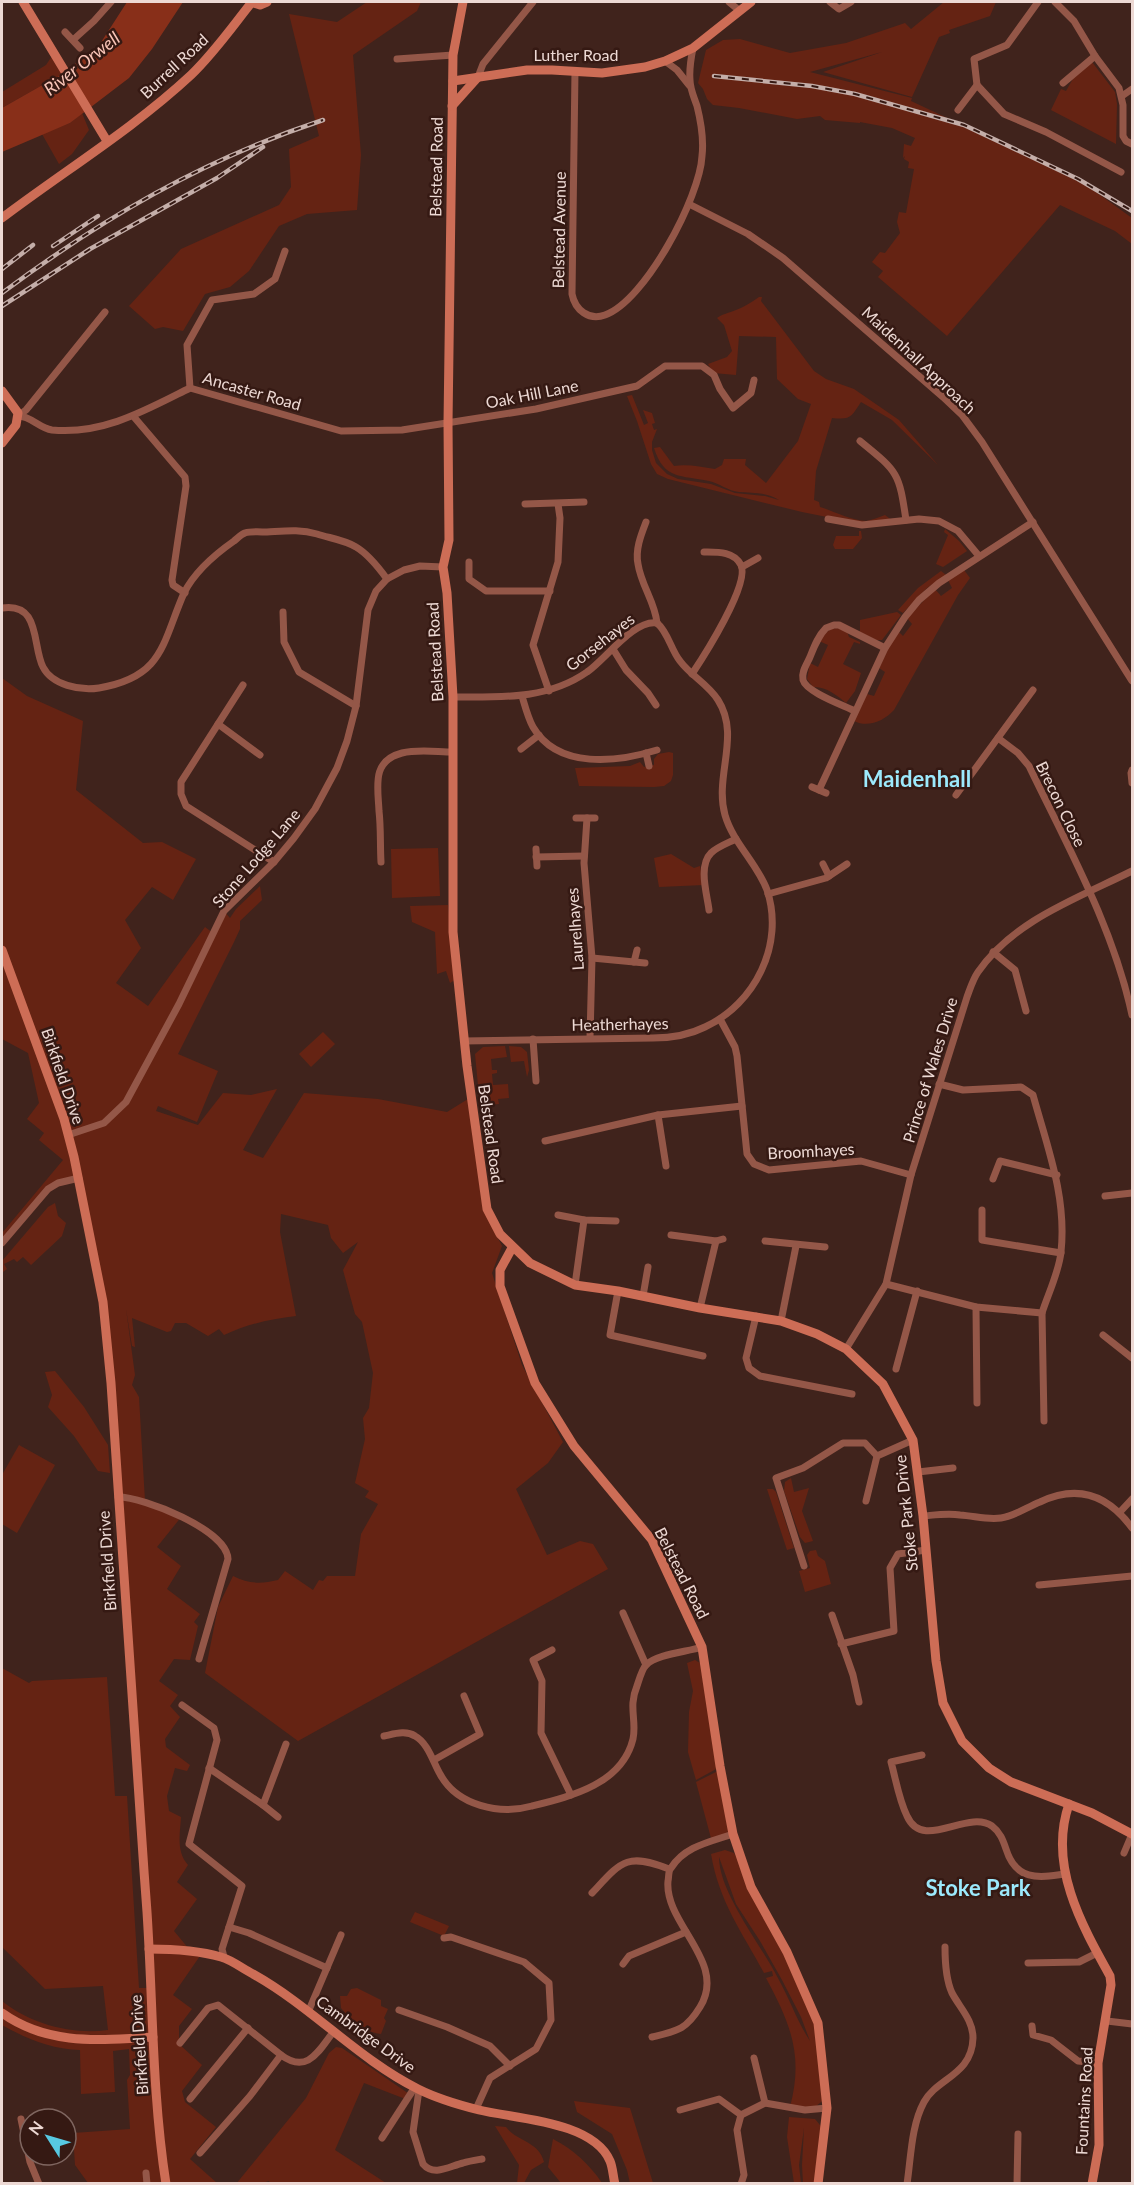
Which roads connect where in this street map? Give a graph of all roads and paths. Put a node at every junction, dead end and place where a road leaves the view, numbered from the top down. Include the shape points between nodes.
1 (23, 2) edge
2 (111, 2) edge
3 (251, 2) edge
4 (267, 2) edge
5 (463, 2) edge
6 (533, 2) edge
7 (729, 2) edge
8 (751, 2) edge
9 (830, 2) edge
10 (851, 2) edge
11 (1038, 2) edge
12 (1055, 2) edge
13 (740, 10) junction
14 (65, 32) dead end
15 (73, 40) junction
16 (80, 48) dead end
17 (693, 48) junction
18 (453, 55) junction
19 (1095, 56) junction
20 (397, 59) dead end
21 (665, 61) junction
22 (575, 71) junction
23 (478, 77) junction
24 (453, 81) junction
25 (1063, 83) dead end
26 (977, 85) junction
27 (691, 87) junction
28 (1132, 89) edge
29 (1122, 96) junction
30 (452, 106) junction
31 (958, 110) dead end
32 (107, 141) junction
33 (1132, 144) edge
34 (1121, 172) dead end
35 (689, 204) junction
36 (2, 218) edge
37 (285, 251) dead end
38 (105, 312) dead end
39 (754, 380) dead end
40 (190, 388) junction
41 (2, 391) edge
42 (18, 416) junction
43 (134, 417) junction
44 (448, 423) junction
45 (860, 441) dead end
46 (2, 443) edge
47 (584, 502) dead end
48 (525, 504) dead end
49 (558, 504) junction
50 (828, 519) dead end
51 (906, 520) junction
52 (646, 522) dead end
53 (1033, 522) junction
54 (704, 552) dead end
55 (979, 556) junction
56 (758, 558) dead end
57 (469, 562) dead end
58 (443, 567) junction
59 (742, 567) junction
60 (387, 579) junction
61 (550, 591) junction
62 (184, 593) junction
63 (2, 608) edge
64 (283, 612) dead end
65 (657, 623) junction
66 (885, 648) junction
67 (613, 649) junction
68 (692, 674) junction
69 (1132, 681) edge
70 (243, 685) dead end
71 (1033, 690) dead end
72 (549, 691) junction
73 (522, 696) junction
74 (453, 697) junction
75 (656, 705) dead end
76 (356, 706) junction
77 (855, 711) junction
78 (218, 724) junction
79 (539, 735) junction
80 (998, 738) junction
81 (521, 749) dead end
82 (657, 750) dead end
83 (453, 752) junction
84 (646, 753) junction
85 (260, 755) dead end
86 (650, 766) dead end
87 (1132, 770) edge
88 (1132, 783) edge
89 (819, 790) dead end
90 (956, 795) dead end
91 (576, 818) dead end
92 (736, 839) junction
93 (584, 856) junction
94 (274, 862) junction
95 (381, 862) dead end
96 (823, 864) dead end
97 (847, 864) dead end
98 (537, 867) dead end
99 (1132, 872) edge
100 (829, 876) junction
101 (1089, 892) junction
102 (768, 894) junction
103 (709, 910) dead end
104 (2, 950) edge
105 (637, 950) dead end
106 (993, 952) junction
107 (592, 958) junction
108 (634, 962) junction
109 (645, 963) dead end
110 (12, 978) junction
111 (2, 982) edge
112 (1026, 1011) dead end
113 (1132, 1015) edge
114 (720, 1019) junction
115 (591, 1038) junction
116 (533, 1040) junction
117 (464, 1041) junction
118 (536, 1081) dead end
119 (939, 1084) junction
120 (742, 1106) junction
121 (658, 1115) junction
122 (68, 1135) junction
123 (545, 1141) dead end
124 (666, 1166) dead end
125 (911, 1175) junction
126 (1057, 1175) junction
127 (79, 1178) junction
128 (993, 1179) dead end
129 (1132, 1193) edge
130 (1105, 1196) dead end
131 (982, 1210) dead end
132 (558, 1215) dead end
133 (584, 1220) junction
134 (616, 1221) dead end
135 (671, 1235) dead end
136 (765, 1241) dead end
137 (2, 1243) edge
138 (796, 1246) junction
139 (512, 1248) junction
140 (825, 1248) dead end
141 (1061, 1252) junction
142 (648, 1268) dead end
143 (886, 1284) junction
144 (575, 1285) junction
145 (618, 1291) junction
146 (917, 1291) junction
147 (643, 1296) junction
148 (976, 1307) junction
149 (700, 1308) junction
150 (1042, 1313) junction
151 (756, 1316) junction
152 (781, 1321) junction
153 (1103, 1335) dead end
154 (846, 1349) junction
155 (703, 1356) dead end
156 (1132, 1358) edge
157 (896, 1369) dead end
158 (852, 1394) dead end
159 (977, 1403) dead end
160 (1044, 1421) dead end
161 (913, 1440) junction
162 (877, 1455) junction
163 (953, 1468) dead end
164 (918, 1472) junction
165 (118, 1497) junction
166 (1132, 1498) edge
167 (866, 1501) dead end
168 (1120, 1512) junction
169 (923, 1516) junction
170 (1132, 1528) edge
171 (926, 1550) junction
172 (804, 1566) dead end
173 (1132, 1576) edge
174 (1039, 1585) dead end
175 (623, 1613) dead end
176 (832, 1615) dead end
177 (841, 1644) junction
178 (702, 1647) junction
179 (552, 1650) dead end
180 (199, 1659) dead end
181 (645, 1665) junction
182 (464, 1696) dead end
183 (859, 1702) dead end
184 (182, 1705) dead end
185 (384, 1736) dead end
186 (286, 1744) dead end
187 (922, 1755) dead end
188 (434, 1760) junction
189 (209, 1767) junction
190 (571, 1795) junction
191 (1069, 1804) junction
192 (263, 1805) junction
193 (278, 1817) dead end
194 (733, 1834) junction
195 (1132, 1834) edge
196 (1124, 1853) dead end
197 (669, 1869) junction
198 (1066, 1874) junction
199 (592, 1893) dead end
200 (230, 1927) junction
201 (686, 1932) junction
202 (341, 1935) dead end
203 (444, 1938) dead end
204 (945, 1947) dead end
205 (149, 1949) junction
206 (1097, 1953) junction
207 (224, 1958) junction
208 (1028, 1963) dead end
209 (623, 1964) dead end
210 (327, 1968) junction
211 (309, 2010) junction
212 (399, 2010) dead end
213 (2, 2013) edge
214 (1107, 2021) junction
215 (1132, 2024) edge
216 (1032, 2026) dead end
217 (248, 2028) junction
218 (334, 2031) junction
219 (153, 2037) junction
220 (652, 2037) dead end
221 (180, 2043) dead end
222 (281, 2055) junction
223 (754, 2058) dead end
224 (1098, 2063) junction
225 (510, 2066) junction
226 (417, 2088) junction
227 (190, 2099) dead end
228 (765, 2103) junction
229 (827, 2108) junction
230 (476, 2109) junction
231 (680, 2110) dead end
232 (741, 2115) junction
233 (1018, 2134) dead end
234 (382, 2138) dead end
235 (200, 2153) dead end
236 (482, 2159) dead end
237 (32, 2167) edge
238 (146, 2173) dead end
239 (39, 2184) edge
240 (147, 2184) edge
241 (166, 2184) edge
242 (615, 2184) edge
243 (741, 2184) edge
244 (818, 2184) edge
245 (907, 2184) edge
246 (1017, 2184) edge
247 (1092, 2184) edge

1 - 32 street
2 - 15 street
3 - 4 street
3 - 32 street, Burrell Road via 193,73
5 - 18 street, Belstead Road
6 - 23 street via 483,64
7 - 13 street
8 - 13 street, Luther Road
9 - 10 street via 839,9
11 - 26 street via 1007,45 975,59
12 - 19 street via 1074,21
13 - 17 street, Luther Road
14 - 15 street
15 - 16 street
17 - 21 street, Luther Road
17 - 27 street, Belstead Avenue
18 - 20 street
18 - 24 street, Belstead Road
19 - 25 street
19 - 29 street
21 - 22 street, Luther Road via 602,73
21 - 27 street
22 - 23 street, Luther Road via 528,70
22 - 35 street, Belstead Avenue via 571,287 576,306 600,317 613,312 635,293
23 - 24 street, Luther Road
23 - 30 street
24 - 30 street, Belstead Road
26 - 31 street
26 - 34 street via 1004,114
27 - 35 street, Belstead Avenue via 700,123 702,156
28 - 29 street
29 - 33 street via 1123,136
30 - 44 street, Belstead Road
32 - 36 street, Burrell Road
35 - 53 street, Maidenhall Approach via 748,234 783,258 943,397 982,442
37 - 40 street via 275,279 254,294 212,300 187,345
38 - 42 street
39 - 44 street, Oak Hill Lane via 751,393 734,408 714,375 702,366 665,366 636,386 536,409
40 - 43 street, Ancaster Road
40 - 44 street, Ancaster Road via 341,431 402,430
41 - 42 street
42 - 43 street, Ancaster Road via 45,428 68,431
42 - 46 street
43 - 62 street via 185,477 172,580
44 - 58 street, Belstead Road via 450,540
45 - 51 street via 895,472
47 - 49 street
48 - 49 street
49 - 61 street via 558,562
50 - 51 street via 872,525
51 - 55 street via 926,519 950,526
52 - 65 street, Heatherhayes via 639,541 638,564
53 - 55 street
53 - 69 street, Maidenhall Approach
54 - 59 street via 725,553
55 - 66 street via 919,600
56 - 59 street
57 - 61 street via 470,579 486,591
58 - 60 street via 420,566
58 - 74 street, Belstead Road
59 - 68 street via 736,597
60 - 62 street via 356,546 303,530 245,533 208,560
60 - 76 street, Stone Lodge Lane via 376,591 368,610
61 - 72 street via 533,645
62 - 63 street via 166,644 150,665 131,678 98,688 73,687 51,676 42,665 37,637 26,615 15,608
64 - 76 street via 284,642 299,672
65 - 67 street, Gorsehayes via 640,626
65 - 68 street, Heatherhayes
66 - 77 street
66 - 77 street via 837,625 824,629 818,638 803,672 805,684
67 - 72 street, Gorsehayes via 587,672
67 - 75 street
68 - 92 street, Heatherhayes via 716,696 726,719 728,739 722,794 725,817
70 - 78 street
71 - 80 street
72 - 73 street, Gorsehayes
73 - 74 street, Gorsehayes
73 - 79 street
74 - 83 street, Belstead Road
76 - 94 street, Stone Lodge Lane via 337,768 315,809
77 - 89 street
78 - 85 street
78 - 94 street via 181,782 181,794 186,806
79 - 81 street
79 - 84 street via 577,758 623,759
80 - 90 street
80 - 101 street, Brecon Close via 1029,766
82 - 84 street
83 - 95 street via 405,752 383,766 376,786
83 - 117 street, Belstead Road via 453,932
84 - 86 street
87 - 88 street
91 - 93 street, Laurelhayes via 591,818
92 - 102 street, Heatherhayes
92 - 103 street via 715,850 706,860
93 - 98 street via 536,853
93 - 107 street, Laurelhayes
94 - 122 street, Stone Lodge Lane via 224,911 126,1102 104,1123
96 - 100 street
97 - 100 street
99 - 101 street, Prince of Wales Drive
100 - 102 street
101 - 106 street, Prince of Wales Drive via 1025,926
101 - 113 street, Brecon Close via 1113,946
102 - 114 street, Heatherhayes via 772,927 763,968 746,996
104 - 110 street, Birkfield Drive
105 - 108 street
106 - 112 street via 1015,970
106 - 119 street, Prince of Wales Drive via 976,974
107 - 108 street
107 - 115 street, Laurelhayes
108 - 109 street
110 - 111 street
110 - 122 street, Birkfield Drive
114 - 115 street, Heatherhayes via 672,1037
114 - 120 street, Broomhayes via 735,1047
115 - 116 street, Heatherhayes
116 - 117 street, Heatherhayes
116 - 118 street
117 - 139 street, Belstead Road via 487,1209
119 - 125 street, Prince of Wales Drive
119 - 126 street via 963,1090 1021,1087 1034,1095
120 - 121 street
120 - 125 street, Broomhayes via 747,1154 761,1168 861,1161
121 - 123 street
121 - 124 street
122 - 127 street, Birkfield Drive
125 - 143 street, Prince of Wales Drive
126 - 128 street via 1000,1161
126 - 141 street
127 - 137 street via 48,1189
127 - 165 street, Birkfield Drive via 103,1302
129 - 130 street
131 - 141 street via 982,1240
132 - 133 street
133 - 134 street
133 - 144 street
135 - 149 street via 719,1240
136 - 138 street
138 - 140 street
138 - 152 street
139 - 144 street, Stoke Park Drive via 530,1263
139 - 178 street, Belstead Road via 500,1270 500,1286 535,1383 574,1446 652,1540
141 - 150 street
142 - 147 street
143 - 146 street
143 - 154 street, Prince of Wales Drive
144 - 145 street, Stoke Park Drive
145 - 147 street, Stoke Park Drive
145 - 155 street via 610,1335
146 - 148 street
146 - 157 street
147 - 149 street, Stoke Park Drive
148 - 150 street
148 - 159 street
149 - 151 street, Stoke Park Drive
150 - 160 street
151 - 152 street, Stoke Park Drive
151 - 158 street via 746,1358 749,1368 760,1376
152 - 154 street, Stoke Park Drive
153 - 156 street
154 - 161 street, Stoke Park Drive via 883,1384
161 - 162 street
161 - 164 street, Stoke Park Drive
162 - 167 street
162 - 172 street via 865,1443 843,1443 804,1468 776,1478
163 - 164 street
164 - 169 street, Stoke Park Drive
165 - 180 street via 135,1498 182,1516 225,1548 228,1559
165 - 205 street, Birkfield Drive
166 - 168 street
168 - 169 street via 1092,1496 1072,1494 1053,1496 1005,1518
168 - 170 street
169 - 171 street, Stoke Park Drive
171 - 177 street via 898,1554 890,1568 894,1631
171 - 191 street, Stoke Park Drive via 943,1703 962,1741 989,1768 1011,1782
173 - 174 street
175 - 181 street
176 - 177 street
177 - 183 street
178 - 181 street via 662,1656
178 - 194 street, Belstead Road
179 - 190 street via 533,1660 542,1681 542,1733
181 - 190 street via 632,1698 633,1738 622,1764 603,1782
182 - 188 street via 480,1734
184 - 189 street via 214,1728 217,1740
185 - 188 street via 403,1732 415,1736
186 - 192 street
187 - 198 street via 891,1762 907,1817 913,1824 936,1831 973,1821 985,1822 999,1832 1010,1862 1018,1871 1031,1875
188 - 190 street via 453,1789 486,1807 530,1807
189 - 192 street
189 - 200 street via 189,1844 242,1886
191 - 195 street, Stoke Park Drive
191 - 198 street, Fountains Road via 1061,1837
192 - 193 street
194 - 197 street via 689,1849
194 - 229 street, Belstead Road via 752,1887 787,1952 818,2023
195 - 196 street
197 - 199 street via 648,1861 627,1861
197 - 201 street via 667,1893
198 - 206 street, Fountains Road via 1074,1906
200 - 207 street via 222,1949
200 - 210 street
201 - 209 street via 629,1956
201 - 220 street via 705,1967 708,1985 703,2003 679,2031
202 - 210 street
203 - 225 street via 524,1962 549,1983 551,2020 536,2049
204 - 245 street via 951,1991 968,2016 973,2038 968,2057 957,2074 929,2094 922,2105
205 - 207 street, Cambridge Drive via 189,1949
205 - 219 street, Birkfield Drive
206 - 208 street via 1078,1962
206 - 214 street, Fountains Road via 1110,1976
207 - 211 street, Cambridge Drive
210 - 211 street
211 - 218 street, Cambridge Drive
212 - 225 street via 490,2046
213 - 219 street via 34,2031 68,2040
214 - 215 street
214 - 224 street, Fountains Road
216 - 224 street via 1033,2035 1052,2040 1078,2061
217 - 221 street via 214,2005
217 - 222 street
217 - 227 street
218 - 222 street via 310,2061 289,2061
218 - 226 street, Cambridge Drive
219 - 241 street, Birkfield Drive
222 - 235 street
223 - 228 street
224 - 247 street, Fountains Road via 1099,2145
225 - 230 street via 490,2078
226 - 230 street, Cambridge Drive
226 - 234 street
226 - 236 street via 413,2132 426,2168 443,2170
228 - 229 street via 805,2110
228 - 232 street
229 - 244 street, Belstead Road
230 - 242 street, Cambridge Drive via 580,2132 610,2160
231 - 232 street via 719,2099
232 - 243 street via 737,2130 744,2175
233 - 246 street
237 - 239 street
238 - 240 street

